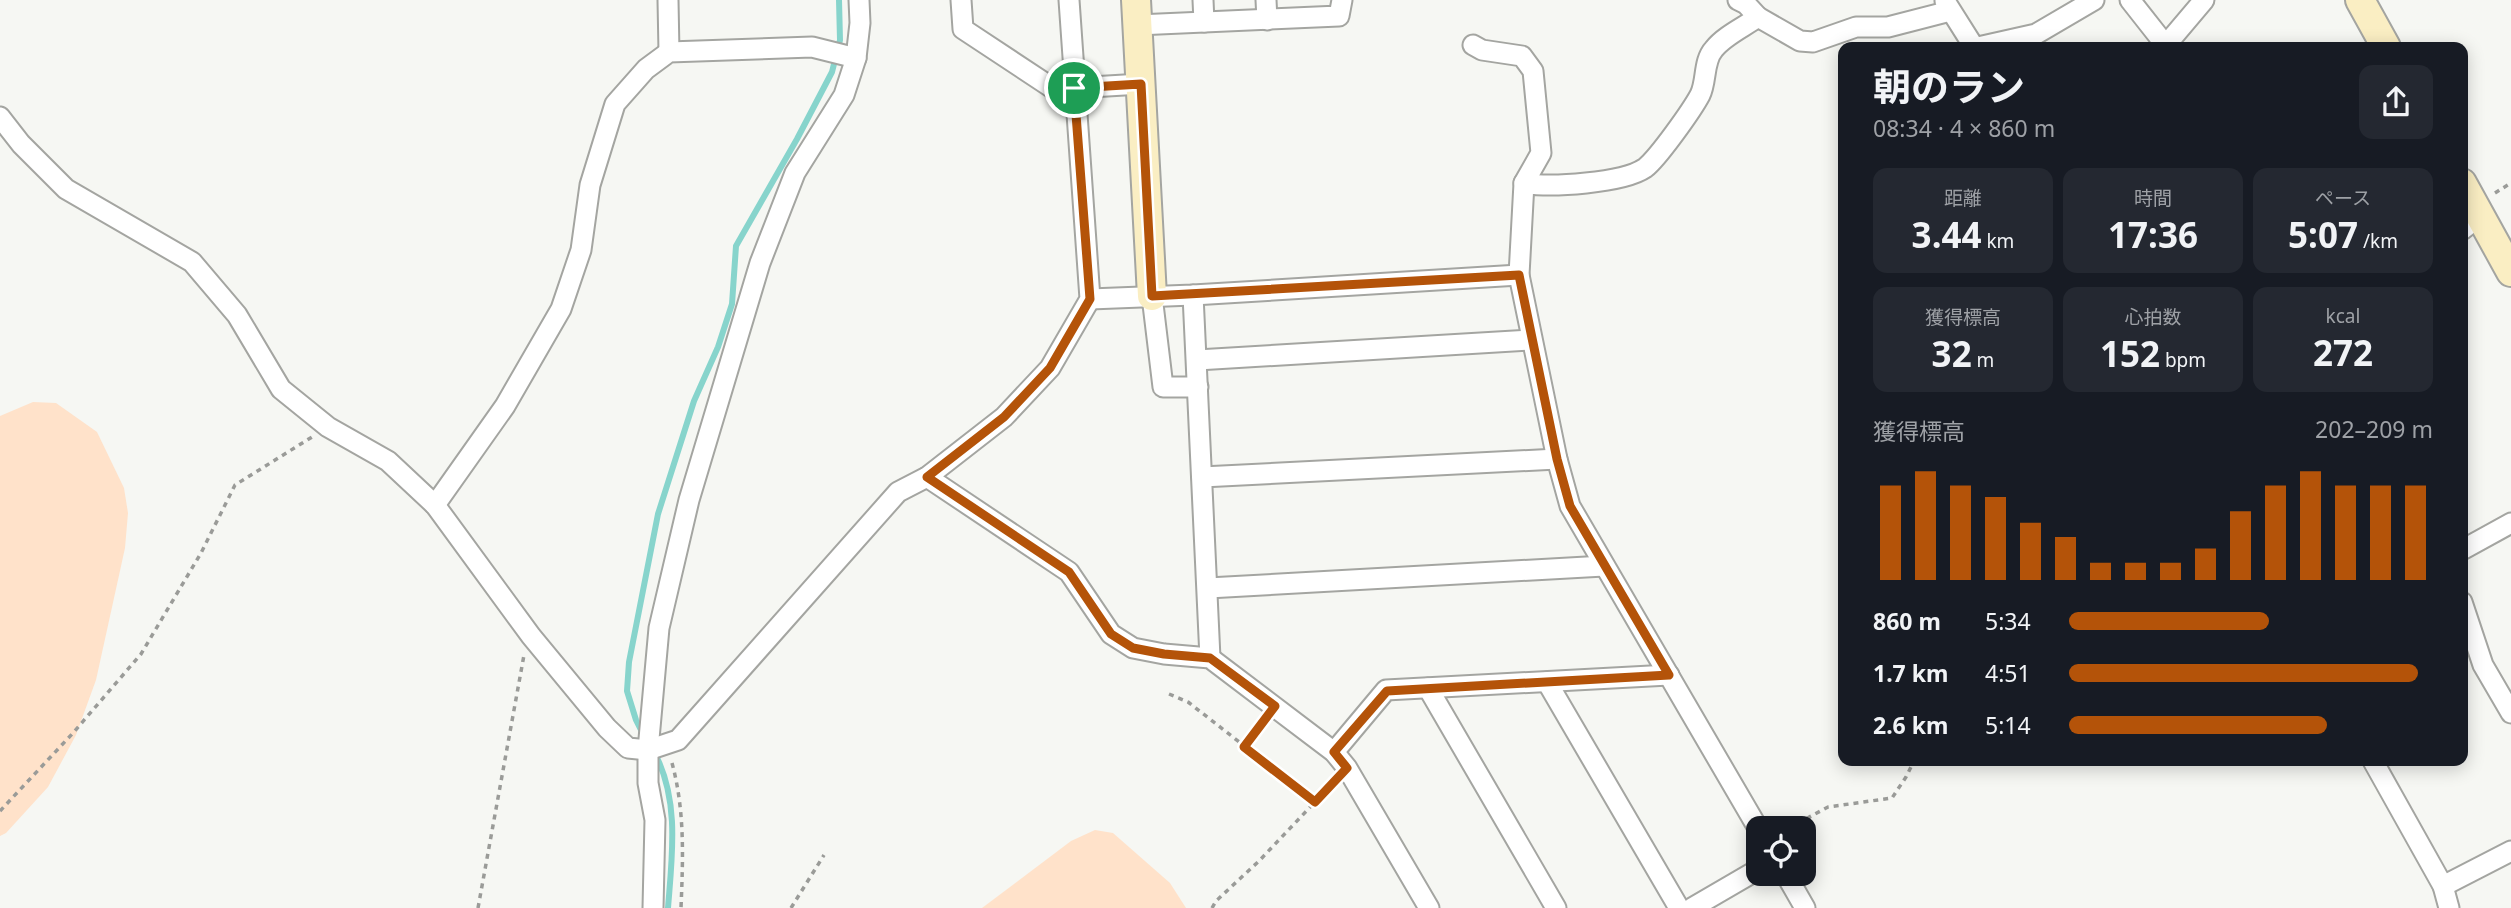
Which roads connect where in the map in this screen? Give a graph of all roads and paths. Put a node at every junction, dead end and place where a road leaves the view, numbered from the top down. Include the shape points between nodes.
1 (668, 0) edge
2 (859, 0) edge
3 (961, 0) edge
4 (1069, 0) edge
5 (1203, 0) edge
6 (1342, 0) edge
7 (1738, 0) edge
8 (2094, 0) edge
9 (2130, 0) edge
10 (2204, 0) edge
11 (2360, 0) edge
12 (1947, 5) edge
13 (1267, 10) edge
14 (1137, 12) edge
15 (1758, 18) junction
16 (1204, 22) junction
17 (1973, 42) edge
18 (1999, 42) edge
19 (2164, 42) edge
20 (2170, 42) edge
21 (2383, 42) edge
22 (1474, 45) dead end
23 (669, 52) junction
24 (856, 58) junction
25 (1141, 84) junction
26 (1075, 96) junction
27 (0, 117) edge
28 (1524, 183) junction
29 (2471, 223) edge
30 (2511, 272) edge
31 (1519, 275) junction
32 (1193, 295) junction
33 (1152, 296) junction
34 (1090, 299) junction
35 (1531, 340) junction
36 (1197, 360) junction
37 (1198, 387) junction
38 (328, 427) junction
39 (1557, 459) junction
40 (927, 477) junction
41 (1202, 477) junction
42 (435, 505) junction
43 (2511, 523) edge
44 (2468, 547) edge
45 (1604, 565) junction
46 (1208, 588) junction
47 (2468, 620) edge
48 (531, 636) junction
49 (1210, 658) junction
50 (1669, 675) junction
51 (1547, 682) junction
52 (1427, 688) junction
53 (1168, 694) dead end
54 (1275, 706) junction
55 (2511, 713) edge
56 (668, 744) junction
57 (1244, 747) junction
58 (648, 750) junction
59 (1334, 752) junction
60 (1911, 766) edge
61 (2376, 766) edge
62 (1347, 768) junction
63 (1315, 802) junction
64 (0, 811) edge
65 (1751, 816) edge
66 (1811, 816) edge
67 (2511, 851) edge
68 (824, 855) dead end
69 (1746, 877) edge
70 (1792, 886) edge
71 (2442, 886) junction
72 (478, 908) edge
73 (653, 908) edge
74 (681, 908) edge
75 (791, 908) edge
76 (1212, 908) edge
77 (1429, 908) edge
78 (1556, 908) edge
79 (1679, 908) edge
80 (1692, 908) edge
81 (1805, 908) edge
82 (2449, 908) edge

1 - 23 street
2 - 24 street
3 - 26 street via 963,29
4 - 26 street
5 - 16 street
6 - 13 street via 1339,16
7 - 15 street
8 - 18 street via 2036,34
9 - 19 street
10 - 20 street
11 - 21 street
12 - 15 street via 1888,27 1856,27 1813,41 1800,41
12 - 17 street
13 - 16 street
14 - 16 street
14 - 25 street
15 - 28 street via 1715,46 1701,93 1647,166 1632,175 1585,183 1544,187
22 - 28 street via 1522,56 1533,71 1541,152
23 - 24 street via 812,47
23 - 42 street via 646,69 615,104 590,185 581,250 561,309 505,406
24 - 58 street via 844,95 795,173 760,263 692,487 659,628
25 - 26 street
25 - 33 street
26 - 34 street
27 - 38 street via 66,189 192,262 237,315 281,389
28 - 31 street
29 - 30 street
31 - 32 street
31 - 35 street
32 - 33 street
32 - 36 street
33 - 34 street
33 - 37 street via 1163,387
34 - 40 street via 1050,368 1004,417
35 - 36 street
35 - 39 street
36 - 37 street
37 - 41 street
38 - 42 street via 388,461
38 - 64 path via 235,485 141,654
39 - 41 street
39 - 45 street via 1570,506
40 - 49 street via 1069,572 1111,634 1133,648
40 - 56 street via 898,492 678,740
41 - 46 street
42 - 48 street
43 - 44 street
45 - 46 street
45 - 50 street
46 - 49 street
47 - 55 street via 2483,665
48 - 58 street via 607,728 628,748
48 - 72 path via 522,662
49 - 54 street
50 - 51 street
50 - 65 street
51 - 52 street
51 - 79 street
52 - 59 street via 1387,691
52 - 78 street
53 - 57 path via 1188,702
54 - 57 path
54 - 59 street
56 - 58 street
56 - 74 path via 683,821
57 - 63 path
58 - 73 street via 655,820
59 - 62 street
60 - 66 path via 1892,798 1828,807
61 - 71 street
62 - 63 path
62 - 77 street
63 - 76 path
67 - 71 street
68 - 75 path
69 - 80 street
70 - 81 street
71 - 82 street

